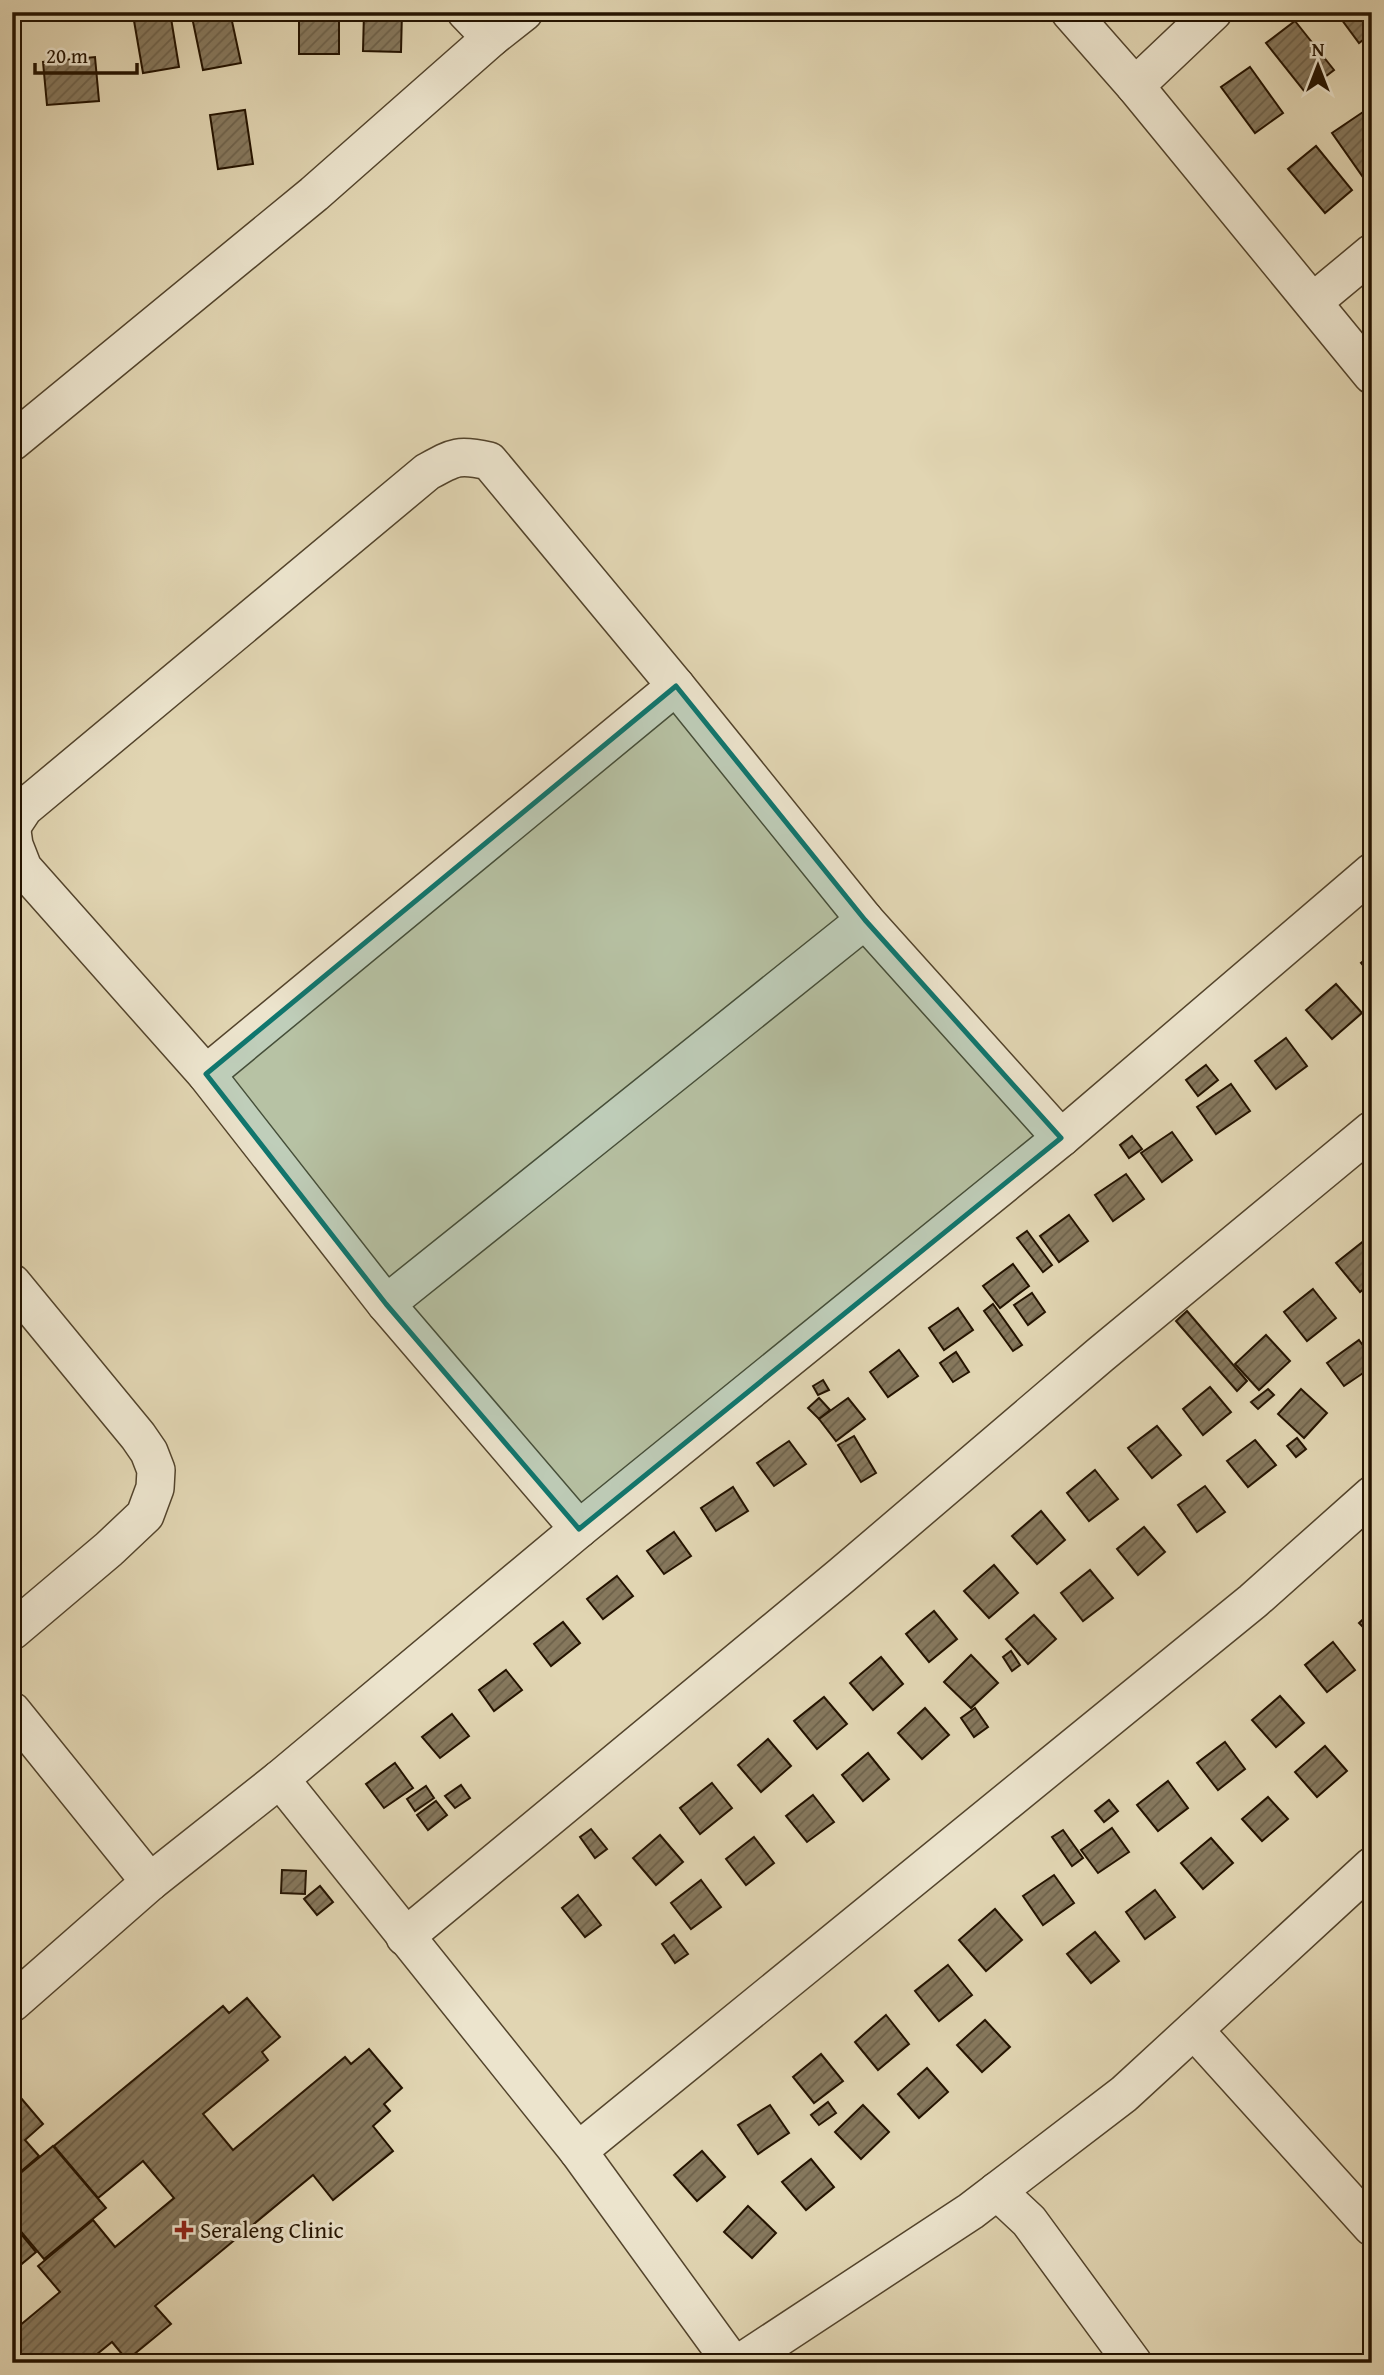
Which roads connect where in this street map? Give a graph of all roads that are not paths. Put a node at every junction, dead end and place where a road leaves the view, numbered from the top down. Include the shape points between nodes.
1 (524, 12) edge
2 (1070, 12) edge
3 (1213, 12) edge
4 (478, 25) edge
5 (1135, 86) junction
6 (1372, 253) edge
7 (1313, 302) junction
8 (1372, 375) edge
9 (12, 442) edge
10 (676, 686) junction
11 (12, 826) edge
12 (12, 831) edge
13 (1372, 872) edge
14 (865, 920) junction
15 (206, 1074) junction
16 (1372, 1130) edge
17 (1061, 1138) junction
18 (12, 1283) edge
19 (386, 1304) junction
20 (1372, 1495) edge
21 (579, 1529) junction
22 (12, 1630) edge
23 (12, 1711) edge
24 (281, 1779) junction
25 (1372, 1866) edge
26 (150, 1882) junction
27 (405, 1937) junction
28 (12, 2003) edge
29 (1194, 2029) junction
30 (578, 2151) junction
31 (997, 2191) junction
32 (1372, 2227) edge
33 (732, 2363) edge
34 (740, 2363) edge
35 (1132, 2363) edge

1 - 4 street
2 - 5 street
3 - 5 street
4 - 9 street via 314,194
5 - 7 street
6 - 7 street
7 - 8 street
10 - 11 street via 489,461 465,456 450,459 426,472 24,808
10 - 14 street
10 - 15 street
12 - 15 street via 23,868
13 - 17 street
14 - 17 street
14 - 19 street
15 - 19 street
16 - 27 street
17 - 21 street
18 - 22 street via 138,1436 156,1471 145,1515
19 - 21 street
20 - 30 street via 1253,1601
21 - 24 street
23 - 26 street
24 - 26 street
24 - 27 street
25 - 29 street
26 - 28 street
27 - 30 street
29 - 31 street via 1124,2094
29 - 32 street
30 - 33 street
31 - 34 street
31 - 35 street via 1029,2221

